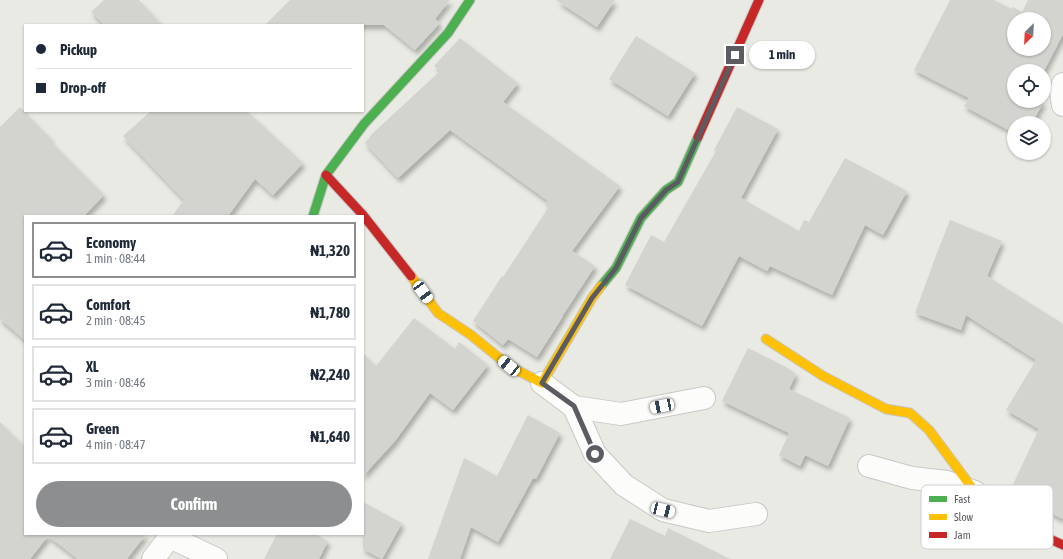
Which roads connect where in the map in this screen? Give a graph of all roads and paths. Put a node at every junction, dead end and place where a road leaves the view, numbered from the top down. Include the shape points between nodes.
1 (470, 0) edge
2 (759, 0) edge
3 (1063, 84) edge
4 (1063, 106) edge
5 (326, 175) junction
6 (313, 215) edge
7 (363, 215) edge
8 (364, 216) edge
9 (766, 339) dead end
10 (542, 383) junction
11 (704, 398) dead end
12 (574, 406) junction
13 (869, 466) dead end
14 (955, 485) edge
15 (970, 485) edge
16 (756, 514) dead end
17 (171, 535) edge
18 (1053, 540) edge
19 (1063, 545) edge
20 (153, 559) edge
21 (216, 559) edge

1 - 5 street via 448,34 364,124
2 - 10 street via 678,182 666,190 641,218 616,268 592,298
3 - 4 street
5 - 6 street
5 - 7 street
8 - 10 street via 438,312 509,366
9 - 15 street via 823,376 886,410 910,413 929,430
10 - 12 street
11 - 12 street via 621,414
12 - 16 street via 595,454 624,485 663,510 709,522
13 - 14 street via 912,478
17 - 20 street
17 - 21 street
18 - 19 street

